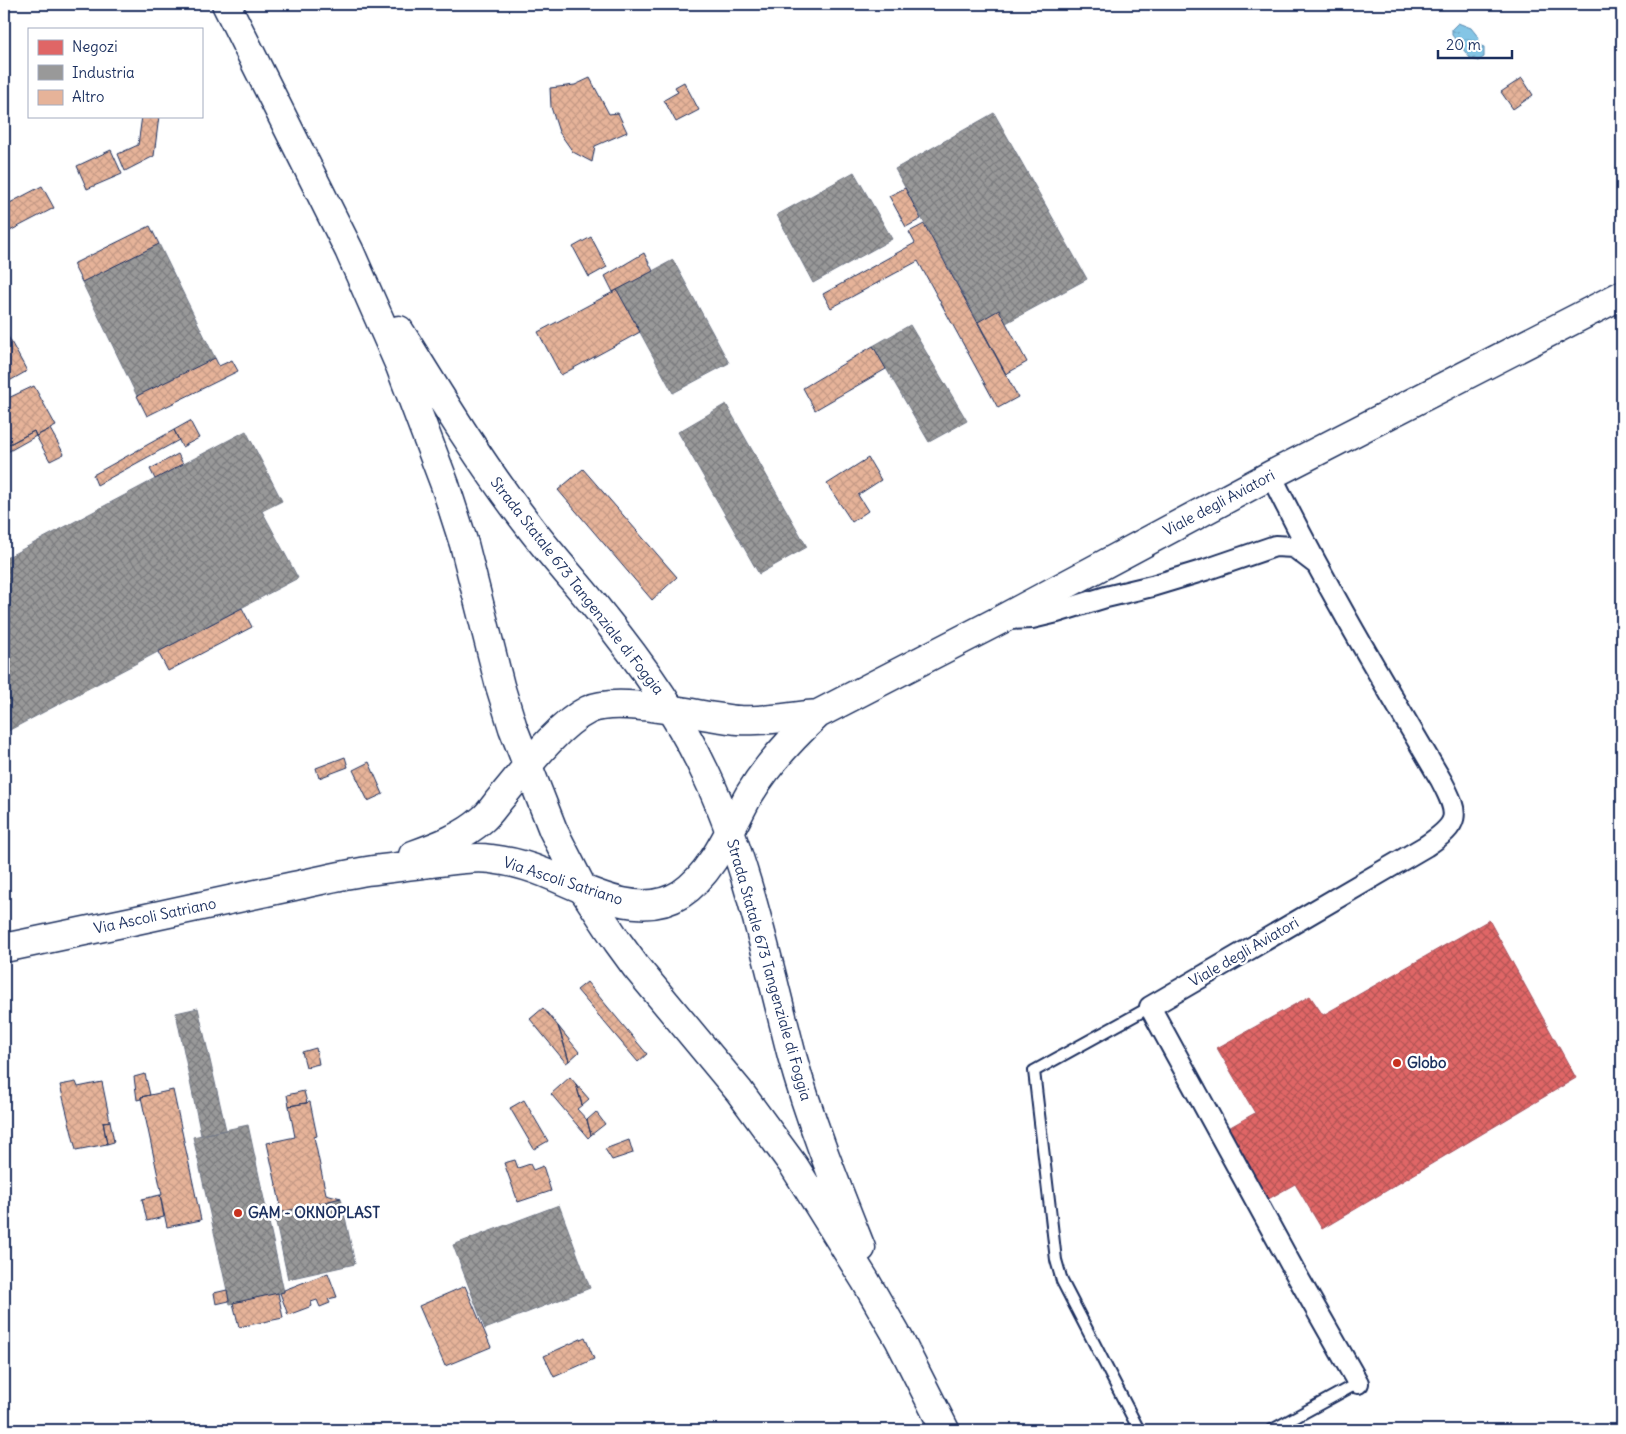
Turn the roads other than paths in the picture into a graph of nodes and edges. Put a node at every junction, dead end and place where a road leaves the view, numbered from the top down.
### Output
1 (226, 4) edge
2 (349, 250) junction
3 (1622, 295) edge
4 (1271, 475) junction
5 (1319, 566) junction
6 (1002, 619) junction
7 (671, 710) junction
8 (818, 714) junction
9 (528, 766) junction
10 (730, 832) junction
11 (365, 871) junction
12 (584, 891) junction
13 (4, 948) edge
14 (1150, 1007) junction
15 (899, 1339) junction
16 (1358, 1383) joint
17 (945, 1430) edge
18 (1139, 1430) edge
19 (1272, 1430) edge

1 - 2 main road, Strada Statale 673 Tangenziale di Foggia
2 - 7 main road, Strada Statale 673 Tangenziale di Foggia
2 - 9 main road, Strada Statale 673 Tangenziale di Foggia
3 - 4 main road, Viale degli Aviatori
4 - 5 street
4 - 6 main road, Viale degli Aviatori
5 - 6 street
5 - 14 street, Viale degli Aviatori
6 - 8 main road, Viale degli Aviatori
7 - 8 main road, Viale degli Aviatori
7 - 9 main road, Via Ascoli Satriano
7 - 10 main road, Strada Statale 673 Tangenziale di Foggia
8 - 10 main road, Viale degli Aviatori
9 - 11 main road, Via Ascoli Satriano
9 - 12 main road, Strada Statale 673 Tangenziale di Foggia
10 - 12 main road, Via Ascoli Satriano
10 - 15 main road, Strada Statale 673 Tangenziale di Foggia
11 - 12 main road, Via Ascoli Satriano
11 - 13 main road, Via Ascoli Satriano
12 - 15 main road, Strada Statale 673 Tangenziale di Foggia
14 - 16 street
14 - 18 lane
15 - 17 main road, Strada Statale 673 Tangenziale di Foggia
16 - 19 lane

